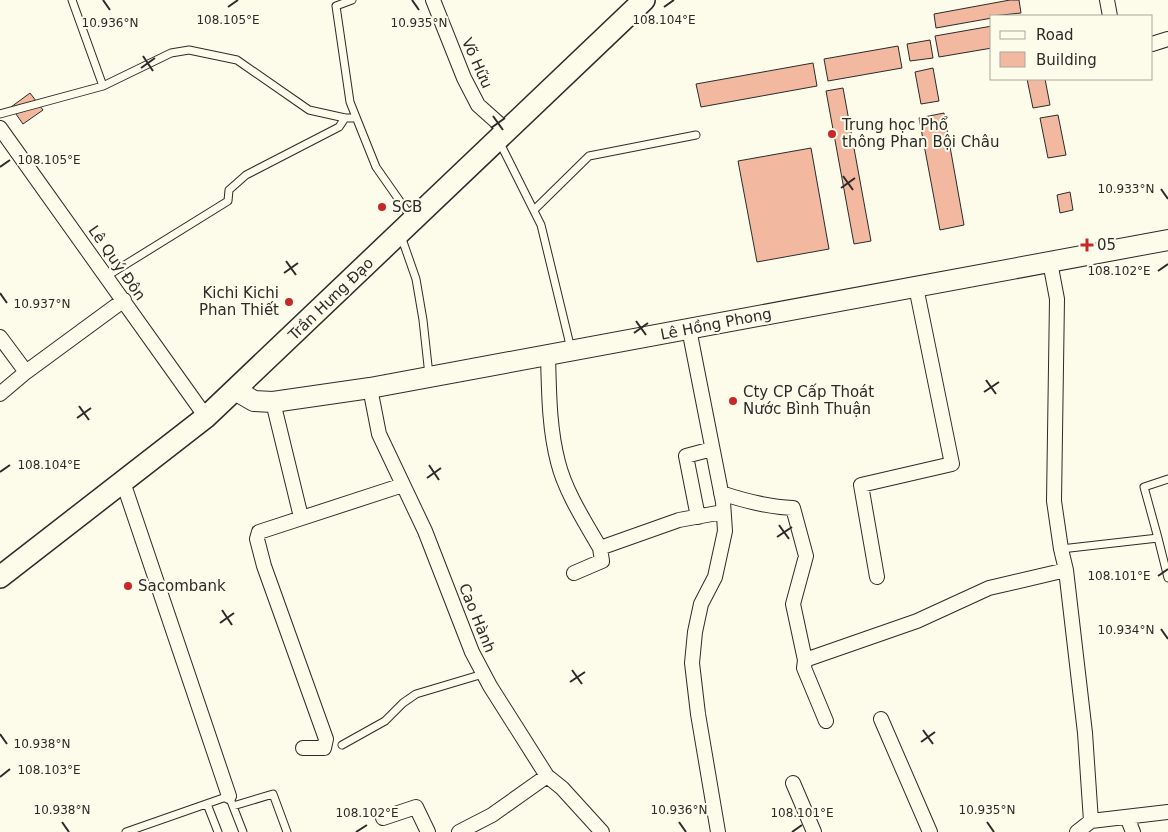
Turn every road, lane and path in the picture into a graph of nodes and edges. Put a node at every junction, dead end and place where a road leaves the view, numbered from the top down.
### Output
1 (72, 0) edge
2 (352, 0) edge
3 (433, 0) edge
4 (644, 0) edge
5 (1107, 0) edge
6 (1110, 15) edge
7 (1168, 39) edge
8 (1153, 44) edge
9 (103, 86) junction
10 (0, 114) edge
11 (345, 118) junction
12 (356, 118) junction
13 (0, 128) edge
14 (502, 134) junction
15 (696, 134) dead end
16 (534, 210) junction
17 (406, 226) junction
18 (1168, 240) edge
19 (1050, 262) junction
20 (107, 276) junction
21 (916, 287) junction
22 (124, 300) junction
23 (689, 329) junction
24 (0, 337) edge
25 (571, 352) junction
26 (548, 355) junction
27 (26, 372) junction
28 (429, 378) junction
29 (370, 388) junction
30 (235, 390) junction
31 (0, 394) edge
32 (273, 402) junction
33 (206, 417) junction
34 (712, 449) junction
35 (1168, 480) edge
36 (123, 482) junction
37 (403, 485) junction
38 (721, 493) junction
39 (723, 512) junction
40 (302, 517) junction
41 (698, 517) junction
42 (1158, 538) junction
43 (600, 548) junction
44 (1061, 549) junction
45 (1066, 570) junction
46 (574, 573) dead end
47 (0, 577) edge
48 (877, 577) dead end
49 (1168, 578) edge
50 (805, 660) junction
51 (483, 674) junction
52 (881, 719) dead end
53 (826, 721) dead end
54 (342, 745) dead end
55 (303, 748) dead end
56 (547, 776) junction
57 (793, 783) dead end
58 (231, 801) junction
59 (207, 804) junction
60 (1168, 812) edge
61 (1127, 817) junction
62 (383, 818) dead end
63 (1091, 821) junction
64 (126, 832) edge
65 (218, 832) edge
66 (244, 832) edge
67 (286, 832) edge
68 (428, 832) edge
69 (459, 832) edge
70 (602, 832) edge
71 (718, 832) edge
72 (814, 832) edge
73 (930, 832) edge
74 (1077, 832) edge
75 (1134, 832) edge

1 - 9 lane
2 - 12 lane
3 - 14 street, Võ Hữu
4 - 14 main road, Trần Hưng Đạo
5 - 6 street
7 - 8 street
9 - 10 lane
9 - 11 lane
11 - 12 lane
11 - 20 lane
12 - 17 lane
13 - 20 street, Lê Quý Đôn
14 - 16 lane
14 - 17 main road, Trần Hưng Đạo
15 - 16 lane
16 - 25 lane
17 - 28 lane
17 - 30 main road, Trần Hưng Đạo
18 - 19 main road, Lê Hồng Phong
19 - 21 main road, Lê Hồng Phong
19 - 44 street
20 - 22 street, Lê Quý Đôn
21 - 23 main road, Lê Hồng Phong
21 - 48 street
22 - 27 street
22 - 33 street, Lê Quý Đôn
23 - 25 main road, Lê Hồng Phong
23 - 34 street
24 - 27 street
25 - 26 main road, Lê Hồng Phong
26 - 28 main road, Lê Hồng Phong
26 - 43 street
27 - 31 street
28 - 29 main road, Lê Hồng Phong
29 - 32 main road, Lê Hồng Phong
29 - 37 street, Cao Hành
30 - 32 main road, Lê Hồng Phong
30 - 33 main road, Trần Hưng Đạo
32 - 40 street
33 - 36 main road, Trần Hưng Đạo
34 - 38 street
34 - 41 street
35 - 42 lane
36 - 47 main road, Trần Hưng Đạo
36 - 58 street
37 - 40 street
37 - 51 street, Cao Hành
38 - 39 street
38 - 50 street
39 - 41 street
39 - 71 street
40 - 55 street
41 - 43 street
42 - 44 lane
42 - 49 lane
43 - 46 street
44 - 45 street
45 - 50 street
45 - 63 street
50 - 53 street
51 - 54 lane
51 - 56 street, Cao Hành
52 - 73 street
56 - 69 street
56 - 70 street, Cao Hành
57 - 72 street
58 - 59 lane
58 - 66 lane
58 - 67 lane
59 - 64 lane
59 - 65 lane
60 - 61 street
61 - 63 street
61 - 75 street
62 - 68 street
63 - 74 street

